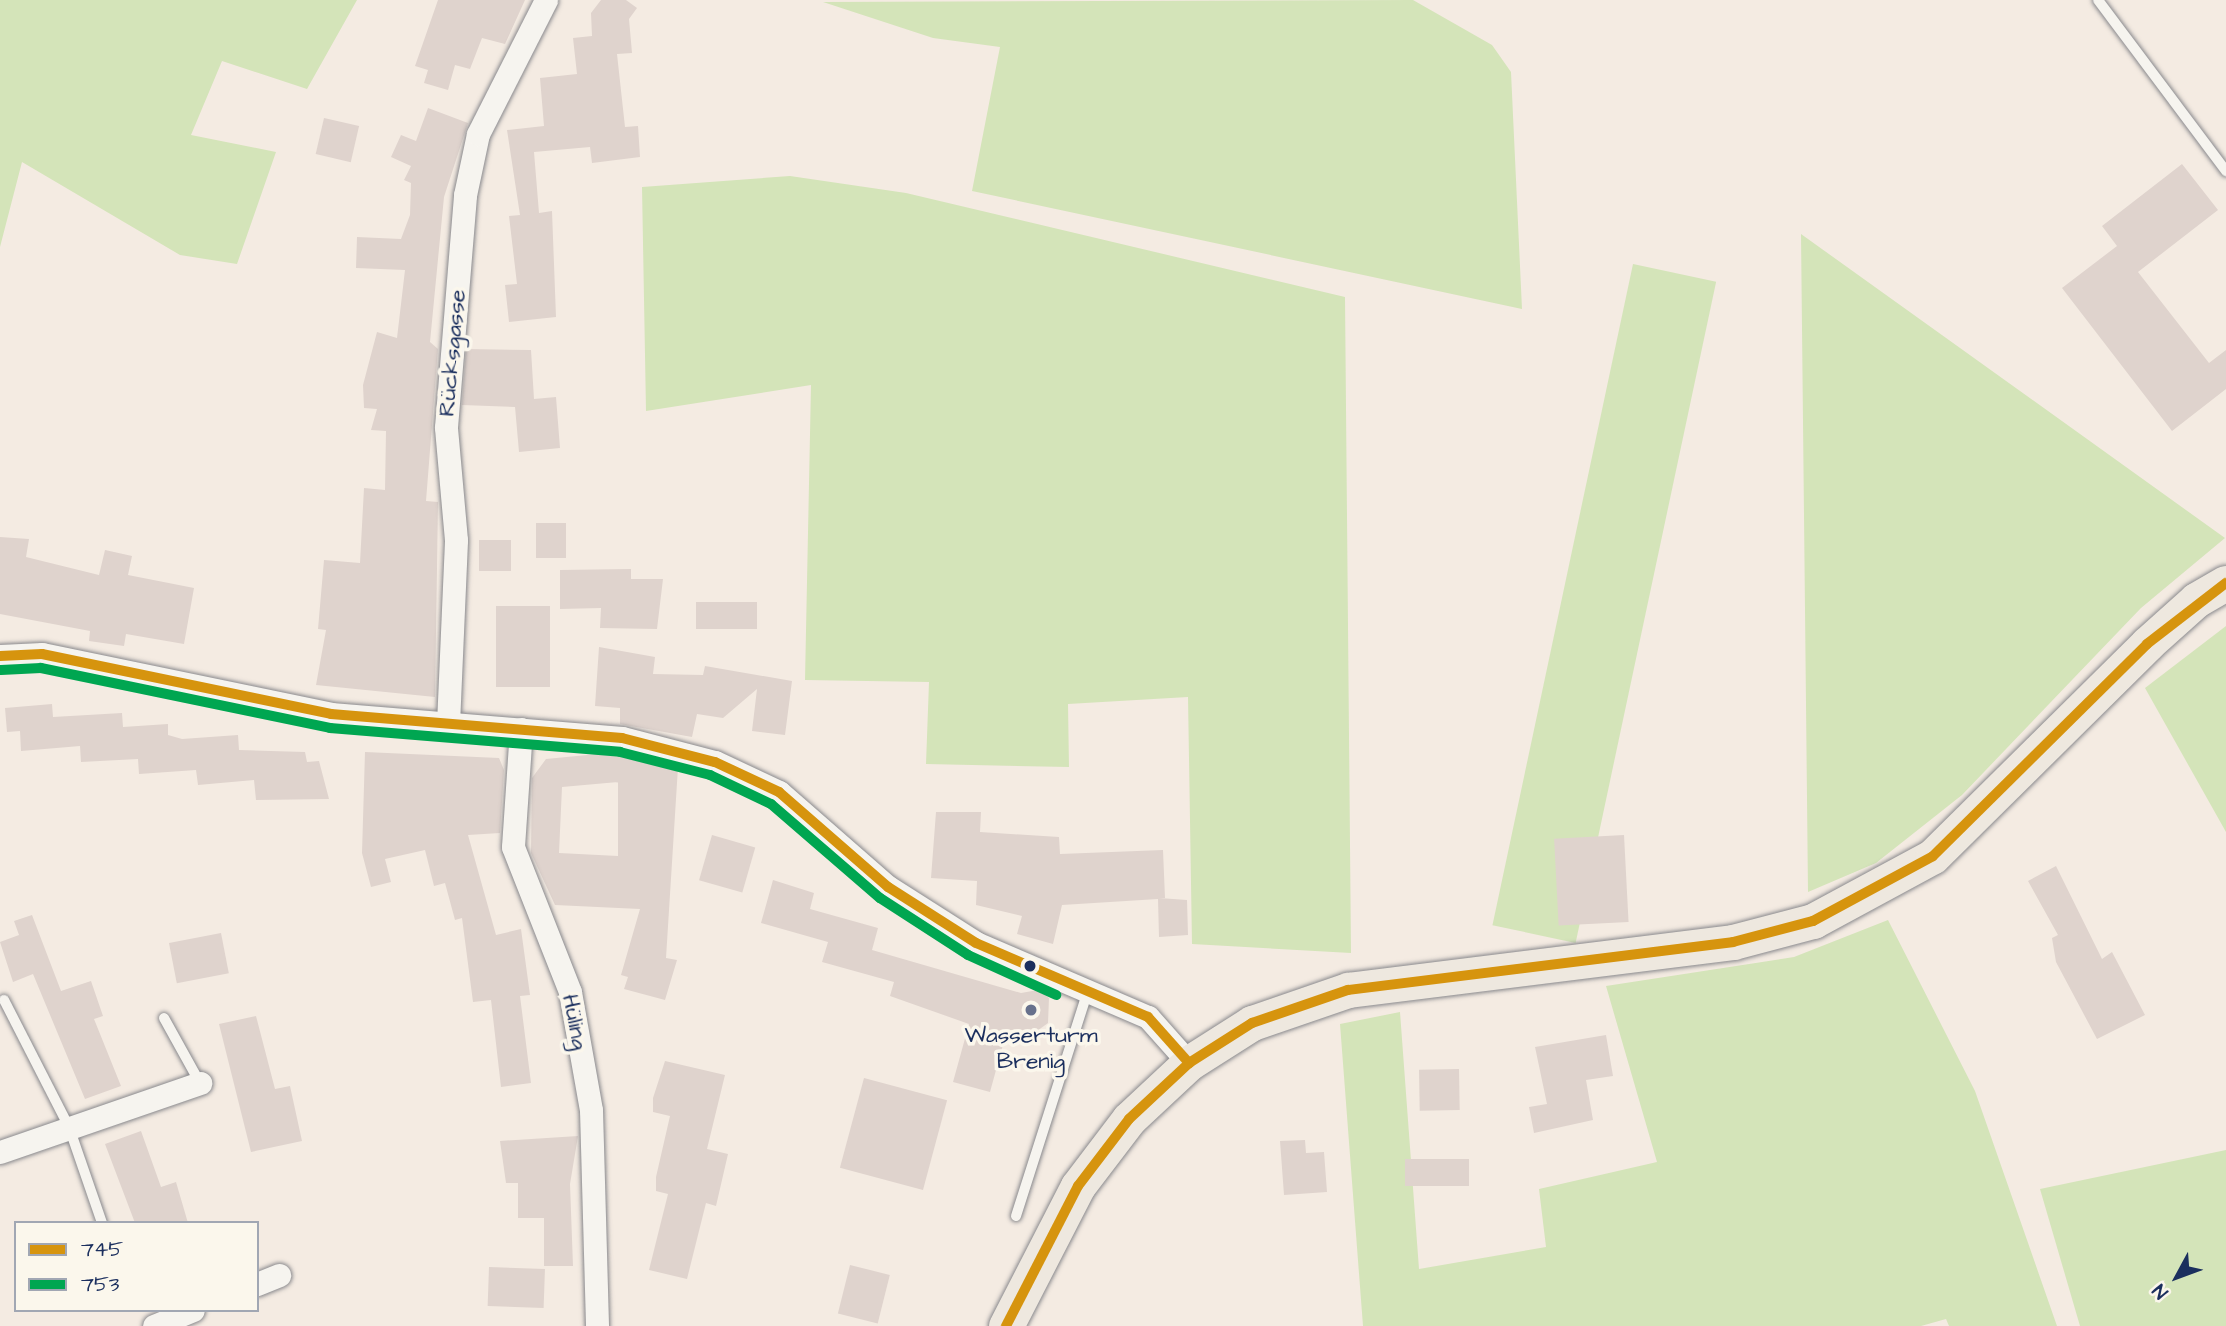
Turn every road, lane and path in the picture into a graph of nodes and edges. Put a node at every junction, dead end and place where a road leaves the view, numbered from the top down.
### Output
1 (546, 0) edge
2 (2098, 0) edge
3 (2226, 171) edge
4 (2226, 583) edge
5 (0, 656) edge
6 (448, 724) junction
7 (521, 729) junction
8 (1088, 991) junction
9 (4, 1000) dead end
10 (163, 1018) dead end
11 (1189, 1063) junction
12 (200, 1083) joint
13 (69, 1127) junction
14 (0, 1152) edge
15 (1016, 1216) dead end
16 (101, 1221) edge
17 (187, 1312) edge
18 (154, 1326) edge
19 (597, 1326) edge
20 (1006, 1326) edge

1 - 6 street, Rücksgasse
2 - 3 lane
4 - 11 main road
5 - 6 street
6 - 7 street
7 - 8 street
7 - 19 street, Hüling
8 - 11 street
8 - 15 lane
9 - 13 lane
10 - 12 lane
11 - 20 main road
12 - 13 street
13 - 14 street
13 - 16 lane
17 - 18 street

